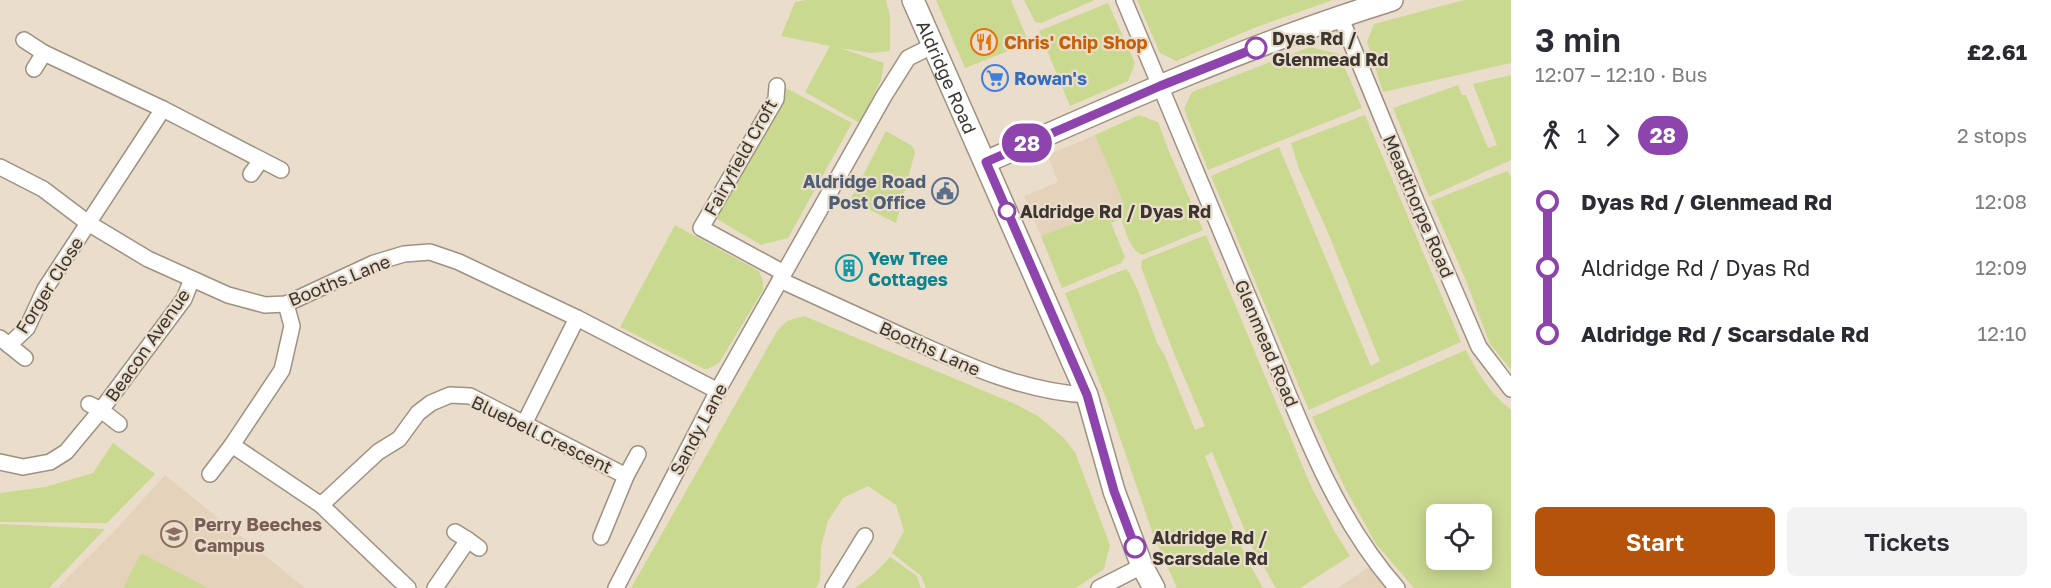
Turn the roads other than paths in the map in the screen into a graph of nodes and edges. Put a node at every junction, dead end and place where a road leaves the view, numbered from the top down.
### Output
1 (913, 0) edge
2 (1124, 0) edge
3 (1392, 0) edge
4 (1340, 16) junction
5 (24, 39) dead end
6 (933, 45) junction
7 (44, 52) junction
8 (34, 69) dead end
9 (777, 86) dead end
10 (1160, 86) junction
11 (163, 109) junction
12 (261, 160) junction
13 (986, 162) junction
14 (0, 167) edge
15 (281, 170) dead end
16 (251, 174) dead end
17 (88, 223) junction
18 (701, 228) joint
19 (782, 276) junction
20 (192, 279) junction
21 (286, 304) junction
22 (577, 318) junction
23 (4, 341) edge
24 (25, 358) dead end
25 (1511, 389) edge
26 (718, 391) junction
27 (1087, 395) junction
28 (95, 407) junction
29 (119, 423) dead end
30 (524, 424) junction
31 (232, 445) junction
32 (638, 454) dead end
33 (0, 462) edge
34 (210, 474) dead end
35 (626, 476) junction
36 (321, 505) junction
37 (865, 536) dead end
38 (601, 537) dead end
39 (467, 540) dead end
40 (1142, 566) junction
41 (408, 588) edge
42 (435, 588) edge
43 (616, 588) edge
44 (833, 588) edge
45 (1099, 588) edge
46 (1154, 588) edge
47 (1397, 588) edge

1 - 6 street, Aldridge Road
2 - 10 street, Glenmead Road
3 - 4 street
4 - 10 street
4 - 25 street, Meadthorpe Road
5 - 7 street
6 - 13 street, Aldridge Road
6 - 19 street, Sandy Lane
7 - 8 street
7 - 11 street
9 - 18 street, Fairyfield Croft
10 - 13 street
10 - 47 street, Glenmead Road
11 - 12 street
11 - 17 street, Forger Close
12 - 15 street
12 - 16 street
13 - 27 street, Aldridge Road
14 - 17 street, Booths Lane
17 - 20 street, Booths Lane
17 - 23 street, Forger Close
18 - 19 street, Booths Lane
19 - 26 street, Sandy Lane
19 - 27 street, Booths Lane
20 - 21 street, Booths Lane
20 - 28 street, Beacon Avenue
21 - 22 street, Booths Lane
21 - 31 street
22 - 26 street, Booths Lane
22 - 30 street
23 - 24 street, Forger Close
26 - 43 street, Sandy Lane
27 - 40 street, Aldridge Road
28 - 29 street, Beacon Avenue
28 - 33 street
30 - 35 street, Bluebell Crescent
30 - 36 street, Bluebell Crescent
31 - 34 street
31 - 36 street
32 - 35 street, Bluebell Crescent
35 - 38 street, Bluebell Crescent
36 - 41 street
37 - 44 street
39 - 42 street
40 - 45 street
40 - 46 street, Aldridge Road

